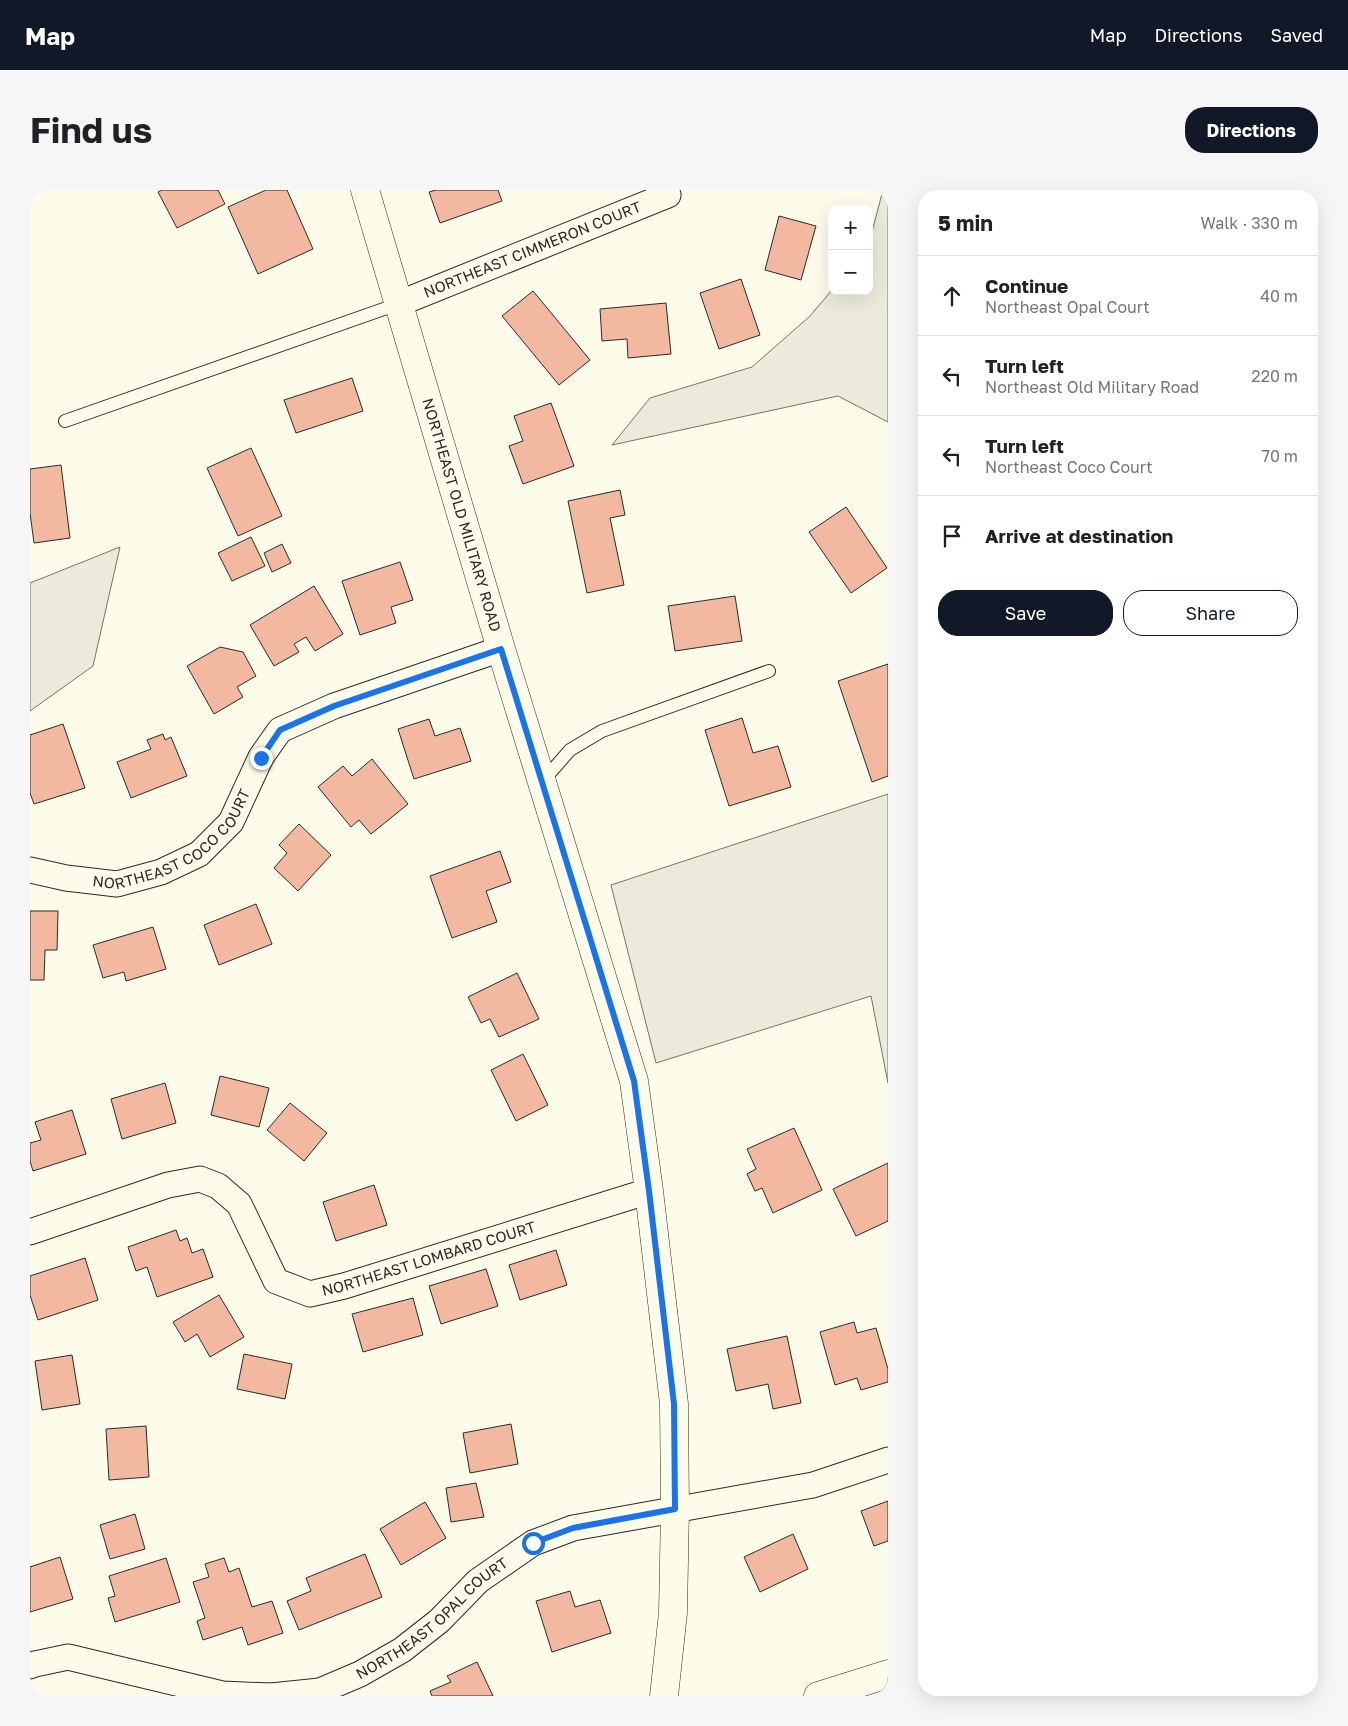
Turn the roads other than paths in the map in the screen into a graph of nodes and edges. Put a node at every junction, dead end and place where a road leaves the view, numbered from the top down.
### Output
1 (364, 190) edge
2 (668, 195) dead end
3 (398, 304) junction
4 (65, 421) dead end
5 (501, 649) junction
6 (769, 671) dead end
7 (542, 782) junction
8 (30, 870) edge
9 (649, 1191) junction
10 (30, 1232) edge
11 (888, 1460) edge
12 (675, 1509) junction
13 (30, 1666) edge
14 (888, 1674) edge
15 (271, 1696) edge
16 (664, 1696) edge
17 (818, 1696) edge

1 - 3 street, NORTHEAST OLD MILITARY ROAD
2 - 3 street, NORTHEAST CIMMERON COURT
3 - 4 lane
3 - 5 street, NORTHEAST OLD MILITARY ROAD
5 - 7 street, NORTHEAST OLD MILITARY ROAD
5 - 8 street, NORTHEAST COCO COURT
6 - 7 lane
7 - 9 street, NORTHEAST OLD MILITARY ROAD
9 - 10 street, NORTHEAST LOMBARD COURT
9 - 12 street, NORTHEAST OLD MILITARY ROAD
11 - 12 street, NORTHEAST OPAL COURT
12 - 15 street, NORTHEAST OPAL COURT
12 - 16 street, NORTHEAST OLD MILITARY ROAD
13 - 15 street, NORTHEAST OPAL COURT
14 - 17 street

